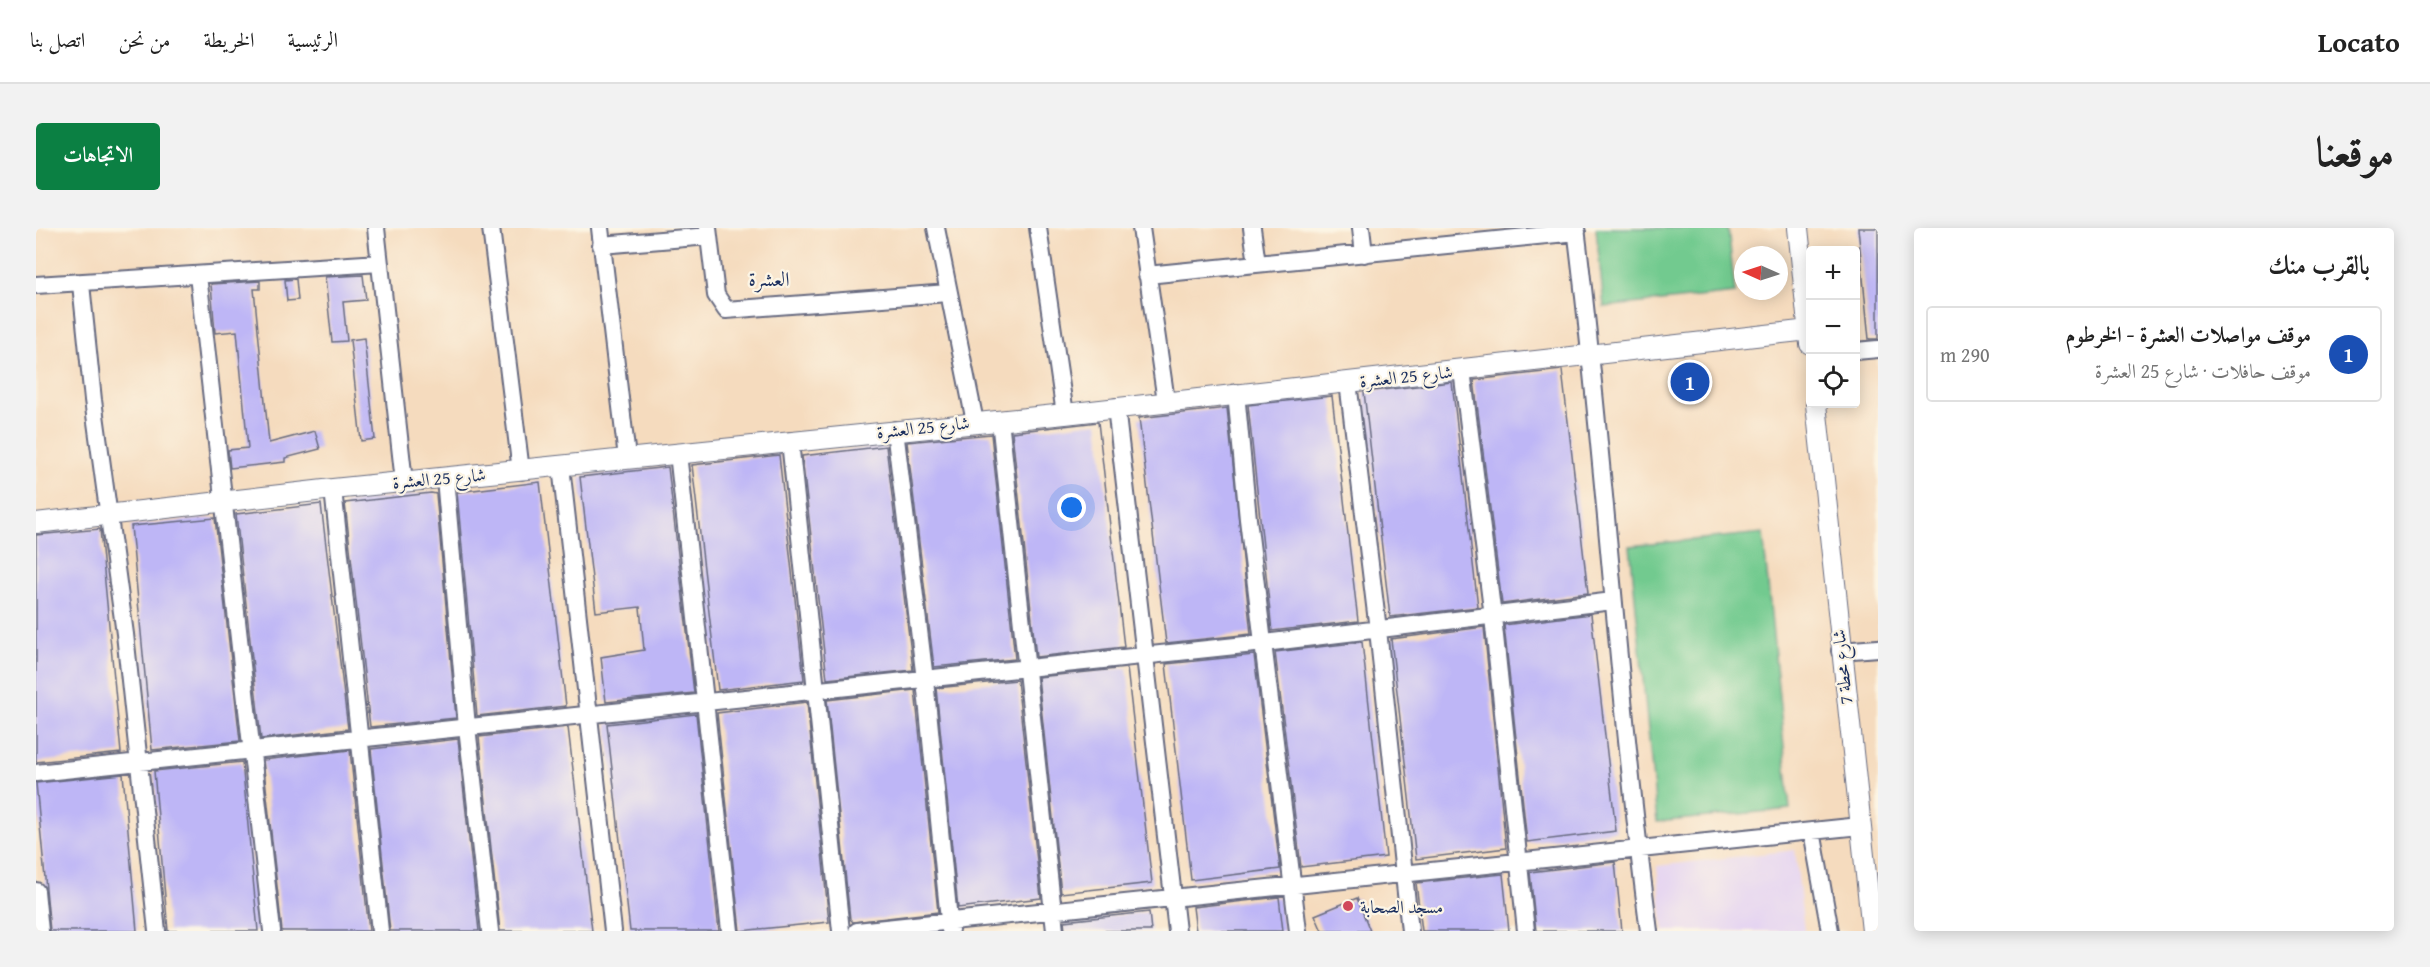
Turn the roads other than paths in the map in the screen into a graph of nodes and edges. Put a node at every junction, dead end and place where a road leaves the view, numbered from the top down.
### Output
1 (376, 228) edge
2 (491, 228) edge
3 (600, 228) edge
4 (936, 228) edge
5 (1038, 228) edge
6 (1141, 228) edge
7 (1252, 228) edge
8 (1361, 228) edge
9 (1798, 228) edge
10 (1577, 230) edge
11 (708, 232) edge
12 (1487, 234) edge
13 (602, 245) junction
14 (1364, 254) junction
15 (380, 263) junction
16 (1257, 264) junction
17 (198, 275) junction
18 (1148, 275) junction
19 (81, 284) junction
20 (36, 285) edge
21 (948, 293) junction
22 (1806, 301) edge
23 (1806, 337) edge
24 (1878, 349) edge
25 (1860, 351) edge
26 (1591, 356) junction
27 (1462, 370) junction
28 (1348, 382) junction
29 (1236, 393) junction
30 (1166, 401) junction
31 (1116, 407) junction
32 (1816, 408) edge
33 (1065, 414) junction
34 (1000, 420) junction
35 (975, 422) junction
36 (895, 430) junction
37 (790, 441) junction
38 (678, 453) junction
39 (627, 458) junction
40 (561, 466) junction
41 (520, 471) junction
42 (445, 478) junction
43 (404, 482) junction
44 (333, 489) junction
45 (224, 502) junction
46 (109, 515) junction
47 (36, 523) edge
48 (1613, 601) junction
49 (1493, 616) junction
50 (1378, 630) junction
51 (1264, 644) junction
52 (1878, 648) edge
53 (1840, 651) junction
54 (1145, 656) junction
55 (1029, 668) junction
56 (925, 680) junction
57 (816, 692) junction
58 (706, 703) junction
59 (591, 715) junction
60 (467, 727) junction
61 (361, 740) junction
62 (250, 750) junction
63 (139, 762) junction
64 (36, 773) edge
65 (1860, 826) junction
66 (1812, 831) junction
67 (1638, 850) junction
68 (1518, 859) junction
69 (1404, 872) junction
70 (1292, 885) junction
71 (36, 891) edge
72 (1174, 897) junction
73 (1054, 911) junction
74 (949, 926) edge
75 (40, 931) edge
76 (157, 931) edge
77 (272, 931) edge
78 (380, 931) edge
79 (490, 931) edge
80 (613, 931) edge
81 (730, 931) edge
82 (842, 931) edge
83 (857, 931) edge
84 (1055, 931) edge
85 (1178, 931) edge
86 (1298, 931) edge
87 (1410, 931) edge
88 (1526, 931) edge
89 (1649, 931) edge
90 (1830, 931) edge
91 (1872, 931) edge

1 - 15 street
2 - 41 street
3 - 13 street
4 - 21 street
5 - 33 street
6 - 18 street
7 - 16 street
8 - 14 street
9 - 22 street
10 - 12 street
10 - 26 street
11 - 13 street
11 - 21 street
12 - 14 street
13 - 39 street
14 - 16 street
15 - 17 street
15 - 43 street
16 - 18 street
17 - 19 street
17 - 45 street
18 - 30 street
19 - 20 street
19 - 46 street
21 - 35 street
23 - 26 street, شارع 25 العشرة
24 - 25 street
26 - 27 street, شارع 25 العشرة
26 - 48 street
27 - 28 street, شارع 25 العشرة
27 - 49 street
28 - 29 street, شارع 25 العشرة
28 - 50 street
29 - 30 street, شارع 25 العشرة
29 - 51 street
30 - 31 street, شارع 25 العشرة
31 - 33 street, شارع 25 العشرة
31 - 54 street
32 - 53 street, شارع محطة 7
33 - 34 street, شارع 25 العشرة
34 - 35 street, شارع 25 العشرة
34 - 55 street
35 - 36 street, شارع 25 العشرة
36 - 37 street, شارع 25 العشرة
36 - 56 street
37 - 38 street, شارع 25 العشرة
37 - 57 street
38 - 39 street, شارع 25 العشرة
38 - 58 street
39 - 40 street, شارع 25 العشرة
40 - 41 street, شارع 25 العشرة
40 - 59 street
41 - 42 street, شارع 25 العشرة
42 - 43 street, شارع 25 العشرة
42 - 60 street
43 - 44 street, شارع 25 العشرة
44 - 45 street, شارع 25 العشرة
44 - 61 street
45 - 46 street, شارع 25 العشرة
45 - 62 street
46 - 47 street, شارع 25 العشرة
46 - 63 street
48 - 49 street
48 - 67 street
49 - 50 street
49 - 68 street
50 - 51 street
50 - 69 street
51 - 54 street
51 - 70 street
52 - 53 street
53 - 65 street, شارع محطة 7
54 - 55 street
54 - 72 street
55 - 56 street
55 - 73 street
56 - 57 street
56 - 74 street
57 - 58 street
57 - 82 street
58 - 59 street
58 - 81 street
59 - 60 street
59 - 80 street
60 - 61 street
60 - 79 street
61 - 62 street
61 - 78 street
62 - 63 street
62 - 77 street
63 - 64 street
63 - 76 street
65 - 66 street
65 - 91 street, شارع محطة 7
66 - 67 street
66 - 90 street
67 - 68 street
67 - 89 street
68 - 69 street
68 - 88 street
69 - 70 street
69 - 87 street
70 - 72 street
70 - 86 street
71 - 75 street
72 - 73 street
72 - 85 street
73 - 74 street
73 - 84 street
74 - 83 street

